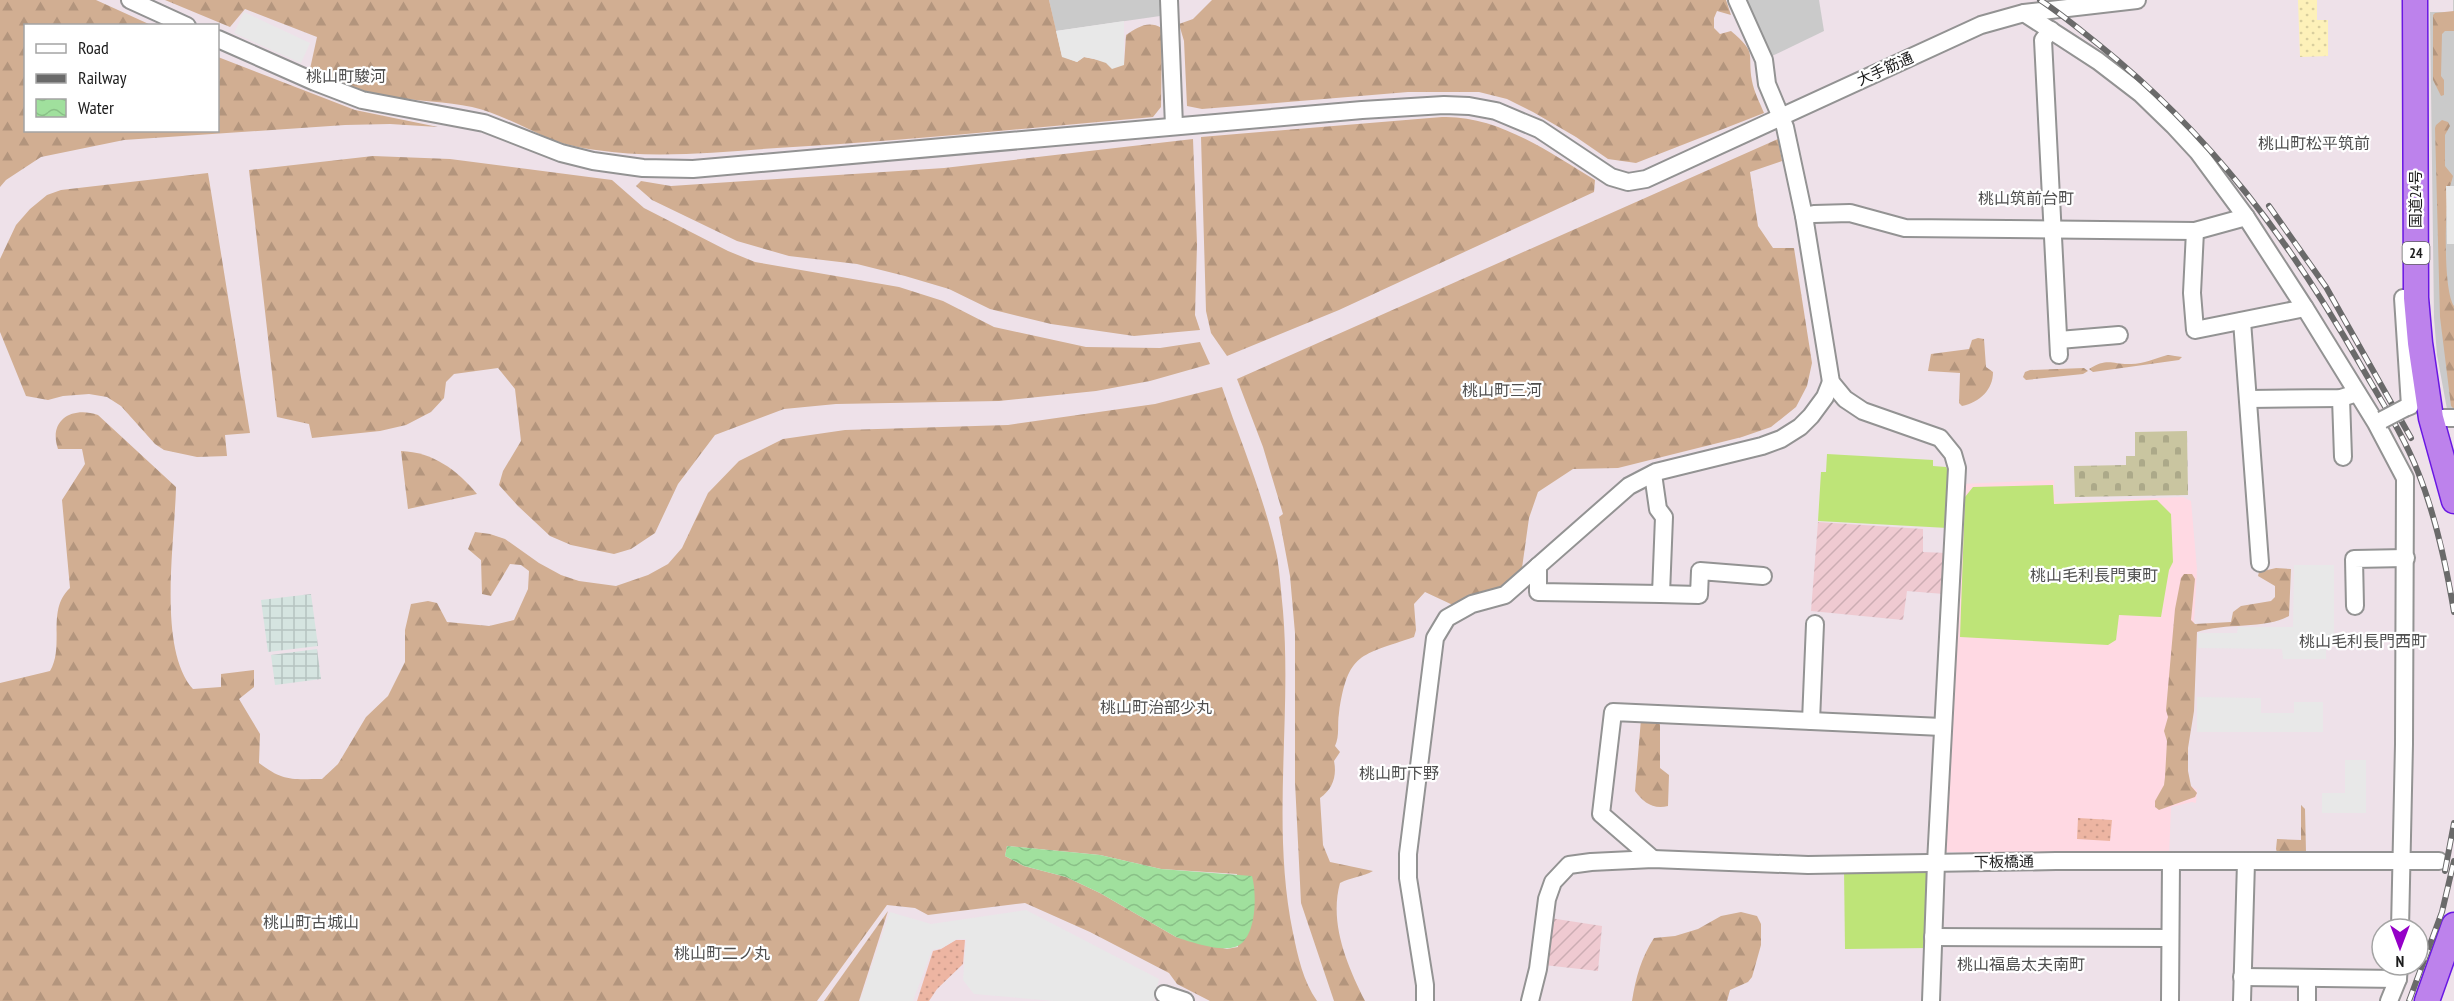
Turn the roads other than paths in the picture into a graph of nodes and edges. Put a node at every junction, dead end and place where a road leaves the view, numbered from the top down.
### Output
1 (130, 0) edge
2 (1737, 0) edge
3 (2137, 0) edge
4 (2415, 0) edge
5 (1173, 1) edge
6 (2088, 2) edge
7 (2024, 13) junction
8 (183, 24) edge
9 (2050, 30) junction
10 (219, 39) edge
11 (1781, 119) junction
12 (1174, 126) junction
13 (1804, 216) junction
14 (2246, 217) junction
15 (2053, 229) junction
16 (2195, 231) junction
17 (2416, 298) junction
18 (2305, 308) junction
19 (2241, 321) junction
20 (2119, 335) dead end
21 (1831, 382) junction
22 (2349, 395) junction
23 (2248, 399) junction
24 (2443, 418) edge
25 (2379, 421) junction
26 (2343, 457) dead end
27 (1653, 474) junction
28 (2454, 501) edge
29 (2406, 558) junction
30 (2260, 563) dead end
31 (1538, 566) junction
32 (1763, 576) dead end
33 (1660, 594) junction
34 (2355, 606) dead end
35 (1815, 624) dead end
36 (1811, 721) junction
37 (1942, 727) junction
38 (1653, 859) junction
39 (2402, 861) junction
40 (2439, 861) dead end
41 (2171, 862) junction
42 (2246, 862) junction
43 (1936, 863) junction
44 (2400, 917) edge
45 (2454, 926) edge
46 (1933, 937) junction
47 (2170, 938) junction
48 (2370, 974) edge
49 (2242, 977) junction
50 (2397, 977) edge
51 (2307, 979) junction
52 (1164, 994) dead end
53 (1185, 1001) edge
54 (1425, 1001) edge
55 (1530, 1001) edge
56 (1931, 1001) edge
57 (2170, 1001) edge
58 (2242, 1001) edge
59 (2307, 1001) edge
60 (2390, 1001) edge
61 (2427, 1001) edge

1 - 8 street
2 - 11 street
3 - 6 street, 大手筋通
4 - 17 highway, 国道24号 / 24
5 - 12 street
6 - 7 street, 大手筋通
7 - 9 street
7 - 11 street, 大手筋通
9 - 14 street
9 - 15 street
10 - 12 street
11 - 12 street, 大手筋通
11 - 13 street
13 - 15 street
13 - 21 street
14 - 16 street
14 - 18 street
15 - 16 street
15 - 20 street
16 - 19 street
17 - 24 highway, 国道24号 / 24
17 - 25 street, bridge
18 - 19 street
18 - 22 street
19 - 23 street
21 - 27 street
21 - 37 street
22 - 23 street
22 - 25 street
22 - 26 street
23 - 30 street
24 - 28 highway, 国道24号 / 24
25 - 29 street
27 - 31 street
27 - 33 street
29 - 34 street
29 - 39 street
31 - 33 street
31 - 54 street
32 - 33 street
35 - 36 street
36 - 37 street
36 - 38 street
37 - 43 street
38 - 43 street, 下板橋通
38 - 55 street, 下板橋通
39 - 40 street, 下板橋通
39 - 42 street, 下板橋通
39 - 44 street
41 - 42 street, 下板橋通
41 - 43 street, 下板橋通
41 - 47 street
42 - 49 street
43 - 46 street
45 - 61 highway
46 - 47 street
46 - 56 street
47 - 57 street
48 - 51 street
49 - 51 street
49 - 58 street
50 - 60 street
51 - 59 street
52 - 53 street

